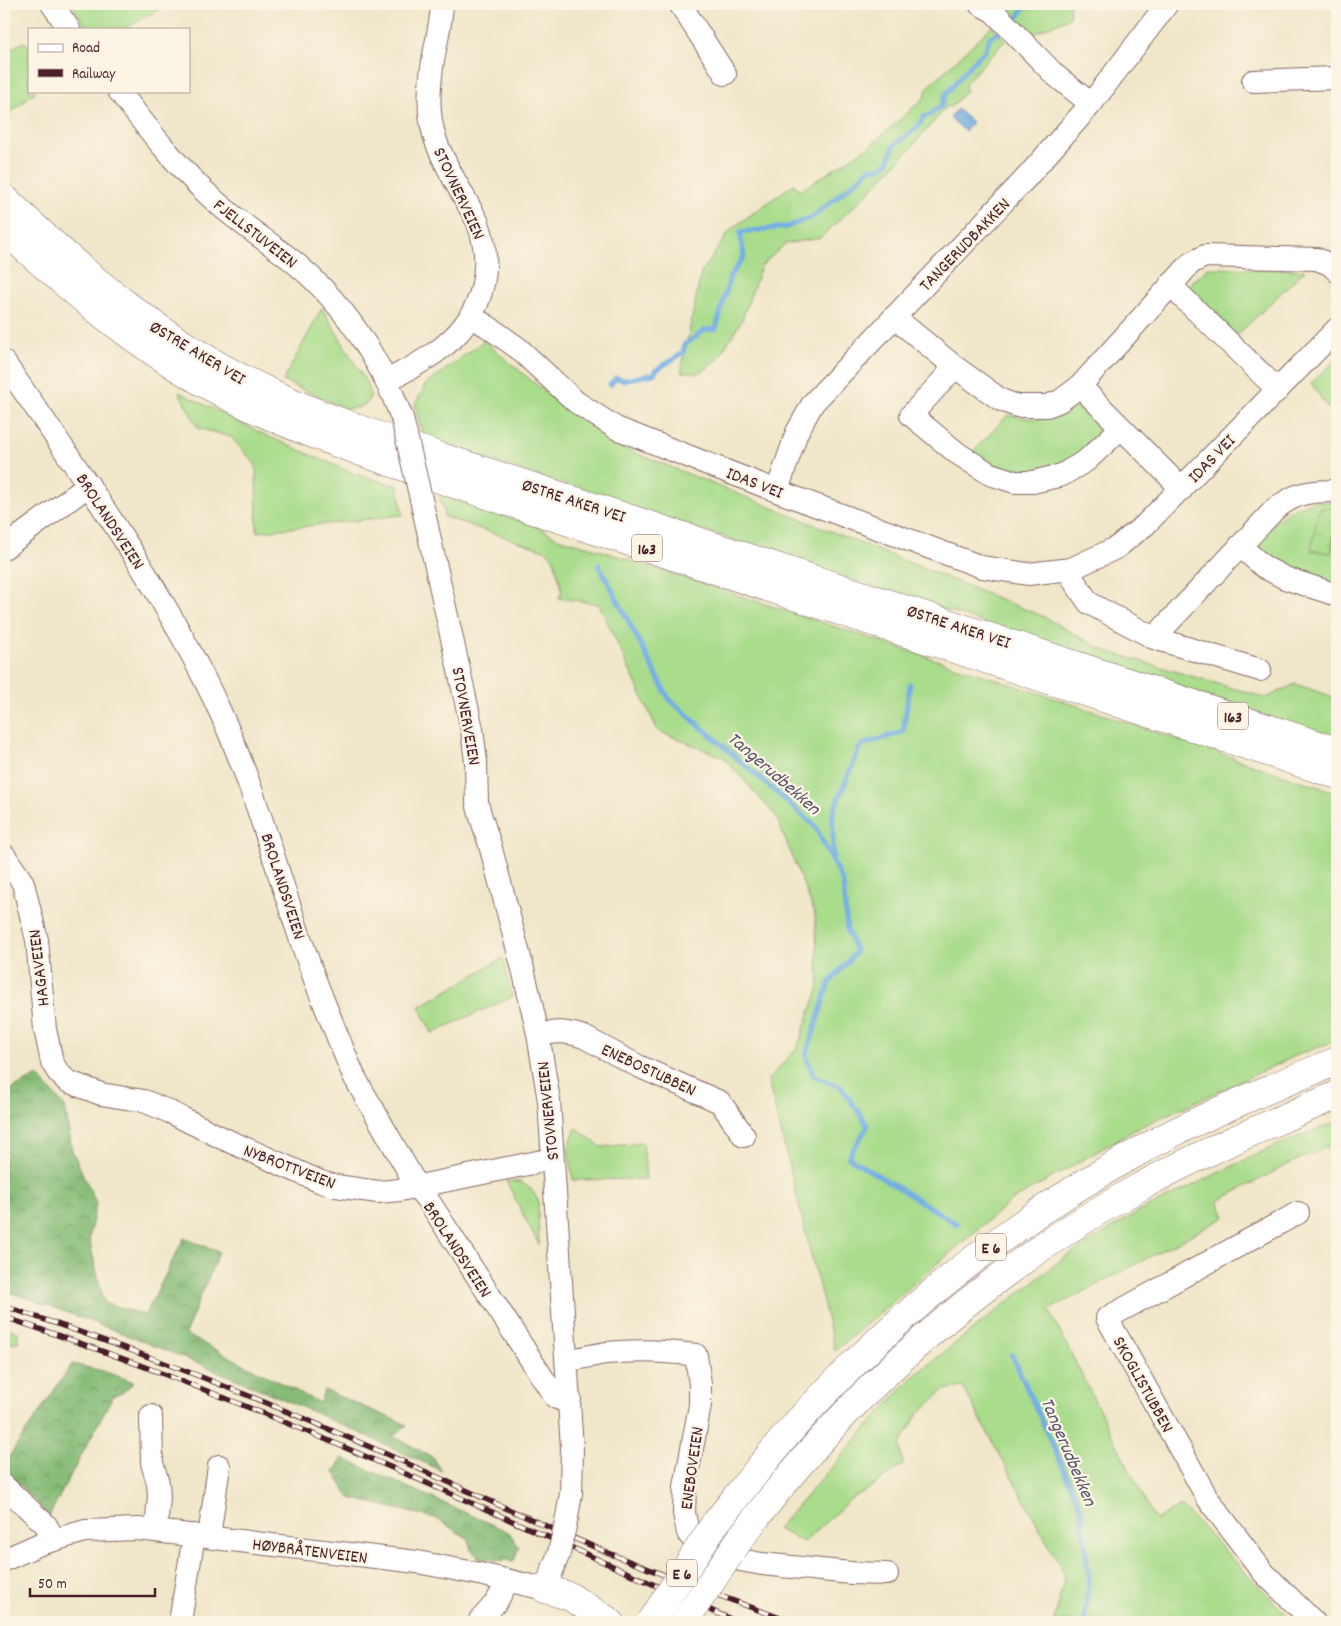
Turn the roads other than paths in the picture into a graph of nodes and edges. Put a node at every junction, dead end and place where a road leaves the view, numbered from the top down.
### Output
1 (52, 4) edge
2 (442, 4) edge
3 (680, 4) edge
4 (980, 4) edge
5 (1167, 4) edge
6 (68, 28) edge
7 (725, 74) dead end
8 (1337, 78) edge
9 (1254, 81) dead end
10 (119, 92) edge
11 (1091, 104) junction
12 (4, 198) edge
13 (4, 229) edge
14 (1337, 271) edge
15 (1170, 285) junction
16 (471, 317) junction
17 (894, 317) junction
18 (1337, 329) edge
19 (4, 362) edge
20 (954, 366) junction
21 (386, 381) junction
22 (1080, 386) junction
23 (1278, 390) junction
24 (1121, 428) junction
25 (89, 485) junction
26 (1182, 489) junction
27 (777, 490) junction
28 (1337, 491) edge
29 (1240, 546) junction
30 (4, 548) edge
31 (1070, 569) junction
32 (1337, 595) edge
33 (1154, 638) junction
34 (1260, 670) dead end
35 (1337, 750) edge
36 (1337, 774) edge
37 (4, 855) edge
38 (538, 1034) junction
39 (1337, 1061) edge
40 (67, 1081) joint
41 (1337, 1095) edge
42 (744, 1136) dead end
43 (552, 1159) junction
44 (418, 1187) junction
45 (1298, 1213) dead end
46 (567, 1360) junction
47 (570, 1400) junction
48 (151, 1416) dead end
49 (220, 1466) dead end
50 (4, 1486) edge
51 (156, 1530) junction
52 (202, 1536) junction
53 (54, 1540) junction
54 (4, 1560) edge
55 (887, 1574) dead end
56 (506, 1580) junction
57 (545, 1589) junction
58 (180, 1622) edge
59 (479, 1622) edge
60 (610, 1622) edge
61 (651, 1622) edge
62 (684, 1622) edge
63 (1314, 1622) edge

1 - 6 street
2 - 16 street, STOVNERVEIEN
3 - 7 street
4 - 11 street
5 - 11 street, TANGERUDBAKKEN
8 - 9 street
10 - 21 street, FJELLSTUVEIEN
11 - 17 street, TANGERUDBAKKEN
12 - 35 main road, ØSTRE AKER VEI / 163
13 - 36 main road, ØSTRE AKER VEI / 163
14 - 15 street
15 - 22 street
15 - 23 street
16 - 21 street, STOVNERVEIEN
16 - 27 street, IDAS VEI
17 - 20 street
17 - 27 street, TANGERUDBAKKEN
18 - 23 street, IDAS VEI
19 - 25 street, BROLANDSVEIEN
20 - 22 street
20 - 24 street
21 - 38 street, STOVNERVEIEN, bridge
22 - 24 street
23 - 26 street, IDAS VEI
24 - 26 street
25 - 30 street
25 - 44 street, BROLANDSVEIEN
26 - 31 street, IDAS VEI
27 - 31 street, IDAS VEI
28 - 29 street
29 - 32 street
29 - 33 street
31 - 33 street
33 - 34 street
37 - 40 street, HAGAVEIEN
38 - 42 street, ENEBOSTUBBEN
38 - 43 street, STOVNERVEIEN
39 - 61 main road, E 6, bridge
40 - 44 street, NYBROTTVEIEN
41 - 62 main road, E 6, bridge
43 - 44 street, NYBROTTVEIEN
43 - 46 street, STOVNERVEIEN
44 - 47 street, BROLANDSVEIEN
45 - 63 street, SKOGLISTUBBEN
46 - 47 street, STOVNERVEIEN
46 - 55 street, ENEBOVEIEN
47 - 57 street, STOVNERVEIEN, bridge
48 - 51 street
49 - 52 street
50 - 53 street
51 - 52 street, HØYBRÅTENVEIEN
51 - 53 street, HØYBRÅTENVEIEN
52 - 56 street, HØYBRÅTENVEIEN
52 - 58 street
53 - 54 street, HØYBRÅTENVEIEN
56 - 57 street, HØYBRÅTENVEIEN
56 - 59 street
57 - 60 main road, HØYBRÅTENVEIEN

